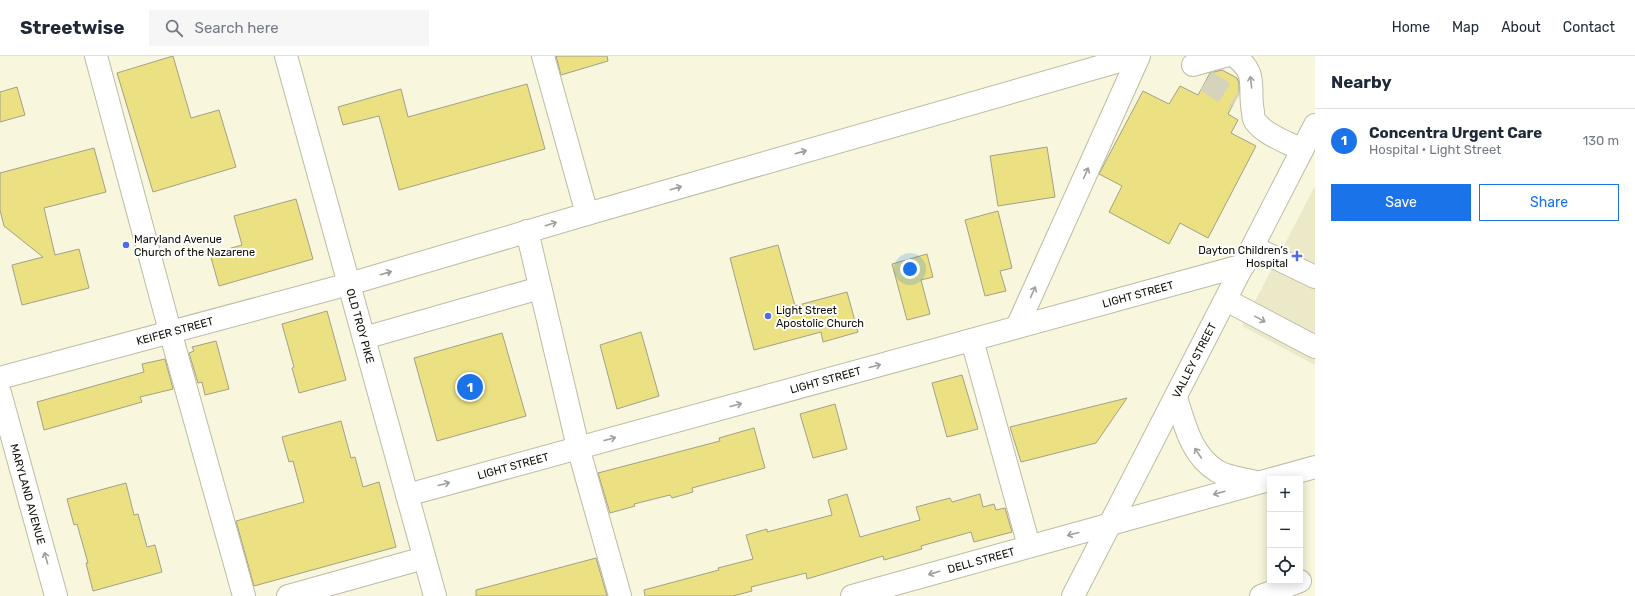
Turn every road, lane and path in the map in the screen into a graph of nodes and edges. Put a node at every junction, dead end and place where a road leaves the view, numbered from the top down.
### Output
1 (96, 56) edge
2 (286, 56) edge
3 (543, 56) edge
4 (1138, 56) edge
5 (1225, 56) edge
6 (1234, 56) edge
7 (1197, 68) edge
8 (1236, 100) tunnel mouth
9 (1254, 120) junction
10 (1315, 125) edge
11 (1302, 150) junction
12 (587, 214) junction
13 (526, 231) junction
14 (1248, 256) junction
15 (1315, 277) edge
16 (349, 284) junction
17 (540, 288) junction
18 (1226, 300) junction
19 (1017, 327) junction
20 (170, 331) junction
21 (364, 338) junction
22 (972, 340) junction
23 (1315, 348) edge
24 (0, 378) edge
25 (0, 393) edge
26 (1176, 398) junction
27 (578, 447) junction
28 (1315, 467) edge
29 (1256, 482) junction
30 (407, 495) junction
31 (1110, 524) junction
32 (1029, 546) junction
33 (424, 558) junction
34 (1315, 575) edge
35 (1303, 580) edge
36 (1292, 584) edge
37 (56, 596) edge
38 (244, 596) edge
39 (288, 596) edge
40 (435, 596) edge
41 (620, 596) edge
42 (852, 596) edge
43 (1073, 596) edge
44 (1261, 596) edge

1 - 20 main road
2 - 16 main road, OLD TROY PIKE
3 - 12 main road
12 -> 4 main road, KEIFER STREET
19 -> 4 main road
5 - 7 main road
9 -> 6 main road
8 - 9 main road
9 - 11 main road
10 - 11 main road, VALLEY STREET
11 - 14 main road, VALLEY STREET
13 -> 12 main road, KEIFER STREET
16 -> 13 main road, KEIFER STREET
13 - 17 main road
14 - 15 main road
14 - 18 main road, VALLEY STREET
14 - 19 main road, LIGHT STREET
16 - 20 main road, KEIFER STREET
16 - 21 main road, OLD TROY PIKE
17 - 21 main road
17 - 27 main road
18 -> 23 main road
18 - 26 main road, VALLEY STREET
19 - 22 main road, LIGHT STREET
20 - 24 main road, KEIFER STREET
20 - 38 main road
21 - 30 main road, OLD TROY PIKE
27 -> 22 main road, LIGHT STREET
22 - 32 main road
37 -> 25 main road, MARYLAND AVENUE
29 -> 26 main road
26 - 31 main road, VALLEY STREET
30 -> 27 main road, LIGHT STREET
27 - 41 main road
28 - 29 main road, DELL STREET
29 -> 31 main road, DELL STREET
30 - 33 main road, OLD TROY PIKE
31 -> 32 main road, DELL STREET
31 - 43 main road, VALLEY STREET
32 -> 42 main road, DELL STREET
33 - 39 main road
33 - 40 main road, OLD TROY PIKE
34 - 35 main road
36 - 44 main road

